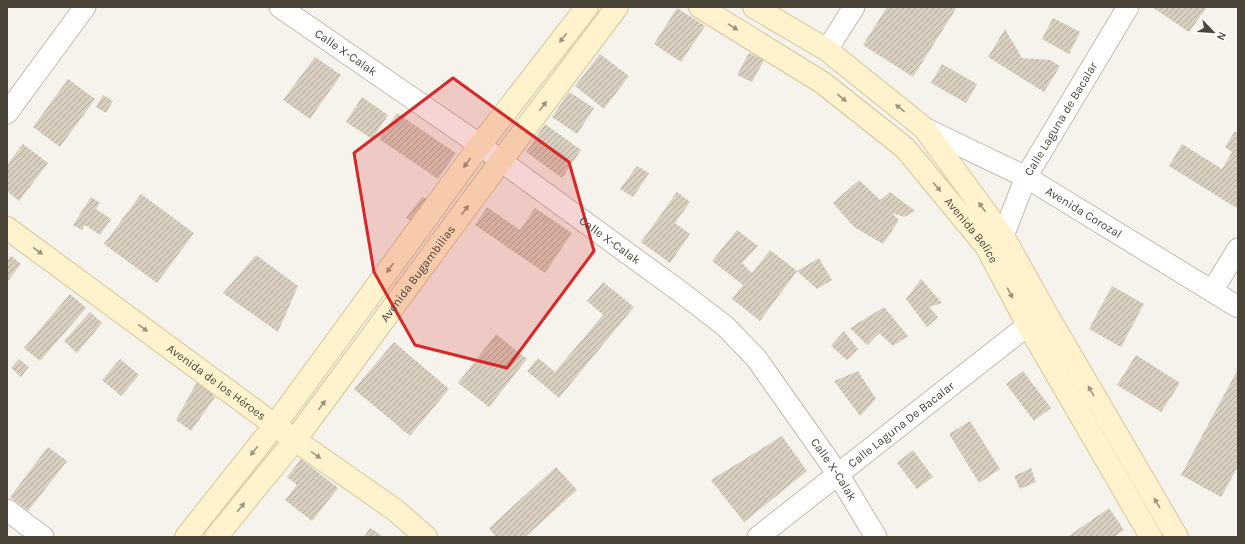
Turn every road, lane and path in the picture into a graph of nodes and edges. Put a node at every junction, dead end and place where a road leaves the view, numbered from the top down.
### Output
1 (85, 7) edge
2 (280, 7) edge
3 (587, 7) edge
4 (617, 7) edge
5 (700, 7) edge
6 (754, 7) edge
7 (854, 7) edge
8 (1128, 7) edge
9 (827, 50) junction
10 (7, 113) edge
11 (924, 128) junction
12 (480, 145) junction
13 (501, 161) junction
14 (1026, 177) junction
15 (7, 228) edge
16 (1003, 236) junction
17 (1238, 249) edge
18 (1212, 291) junction
19 (1238, 307) edge
20 (1046, 313) junction
21 (1028, 325) junction
22 (275, 425) junction
23 (295, 440) junction
24 (838, 474) junction
25 (7, 510) edge
26 (43, 537) edge
27 (186, 537) edge
28 (216, 537) edge
29 (426, 537) edge
30 (758, 537) edge
31 (876, 537) edge
32 (1151, 537) edge
33 (1177, 537) edge

1 - 10 street
2 - 12 street, Calle X-Calak
3 -> 12 main road
13 -> 4 main road, Avenida Bugambilias
5 -> 21 main road, Avenida Belice
6 - 9 main road, Avenida Belice
7 - 9 street
8 - 14 street, Calle Laguna de Bacalar
11 -> 9 main road, Avenida Belice
11 - 14 street, Avenida Corozal
16 -> 11 main road, Avenida Belice
12 - 13 street, Calle X-Calak
12 -> 22 main road
23 -> 13 main road, Avenida Bugambilias
13 - 24 street, Calle X-Calak
14 - 16 street, Calle Laguna de Bacalar
14 - 18 street, Avenida Corozal
15 -> 22 main road, Avenida de los Héroes
16 - 20 main road, Avenida Belice
17 - 18 street
18 - 19 street, Avenida Corozal
20 - 21 street, Calle Laguna De Bacalar
33 -> 20 main road, Avenida Belice
21 - 24 street, Calle Laguna De Bacalar
21 - 32 main road, Avenida Belice
22 - 23 main road, Avenida de los Héroes
22 -> 27 main road
28 -> 23 main road, Avenida Bugambilias
23 -> 29 main road, Avenida de los Héroes
24 - 30 street, Calle Laguna De Bacalar
24 - 31 street, Calle X-Calak
25 - 26 street

